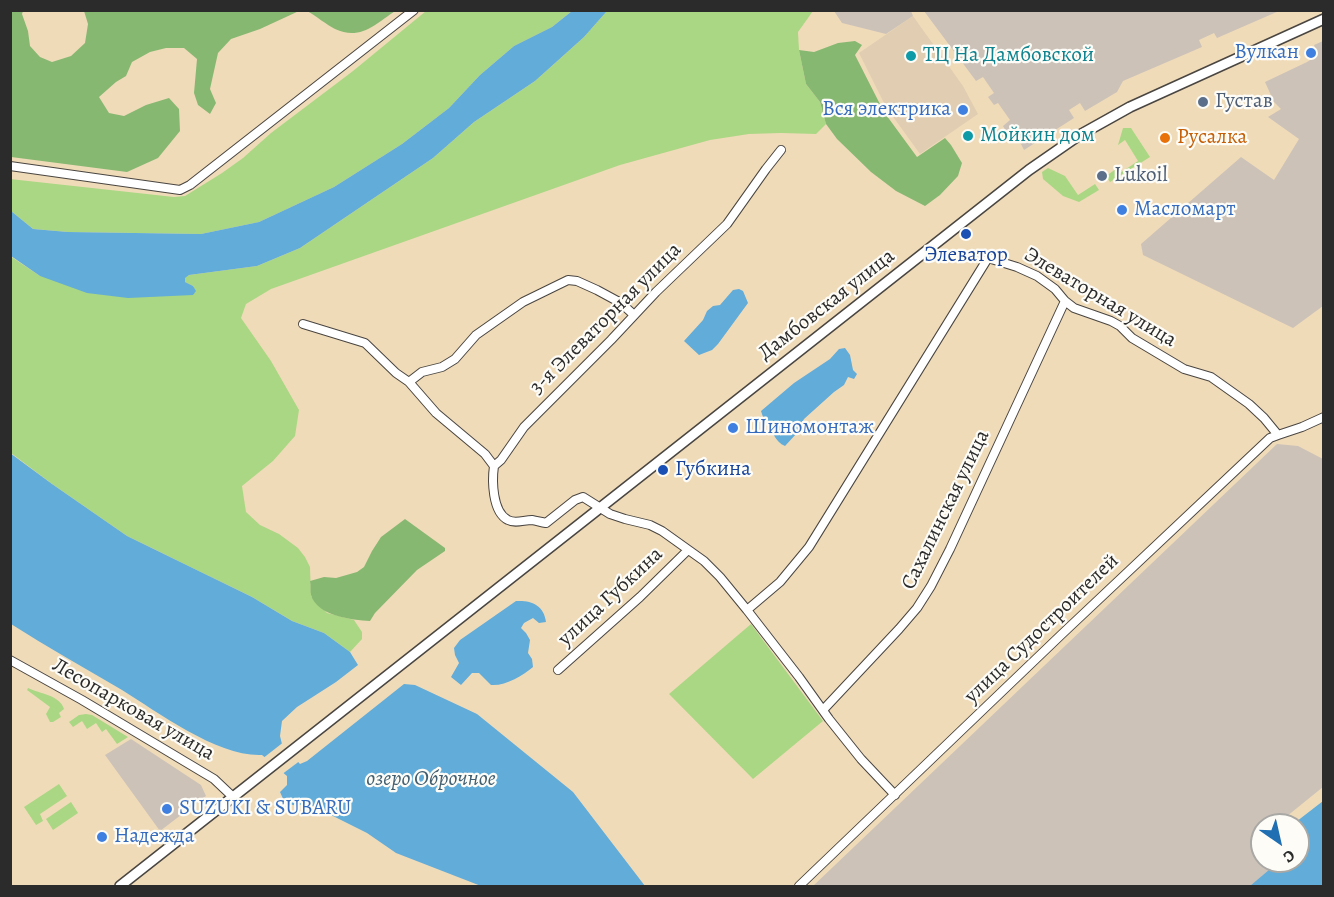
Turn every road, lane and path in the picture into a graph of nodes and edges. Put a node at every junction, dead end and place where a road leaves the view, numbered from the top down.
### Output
1 (414, 10) edge
2 (1323, 19) edge
3 (781, 150) dead end
4 (10, 166) edge
5 (1065, 302) junction
6 (634, 315) junction
7 (303, 324) dead end
8 (410, 382) junction
9 (1323, 417) edge
10 (1278, 435) junction
11 (494, 466) junction
12 (600, 508) junction
13 (688, 550) junction
14 (747, 610) junction
15 (10, 660) edge
16 (558, 670) dead end
17 (823, 710) junction
18 (895, 795) junction
19 (233, 797) junction
20 (120, 886) edge
21 (799, 886) edge

1 - 4 street
2 - 12 main road, Дамбовская улица
3 - 6 street, 3-я Элеваторная улица
5 - 10 street, Элеваторная улица
5 - 14 street, Элеваторная улица
5 - 17 street, Сахалинская улица
6 - 8 street
6 - 11 street, 3-я Элеваторная улица
7 - 8 street
8 - 11 street
9 - 10 street, улица Судостроителей
10 - 18 street, улица Судостроителей
11 - 12 street, улица Губкина
12 - 13 street, улица Губкина
12 - 19 main road, Дамбовская улица
13 - 14 street, улица Губкина
13 - 16 street, улица Губкина
14 - 17 street, улица Губкина
15 - 19 street, Лесопарковая улица
17 - 18 street, улица Губкина
18 - 21 street, улица Судостроителей
19 - 20 main road, Дамбовская улица

